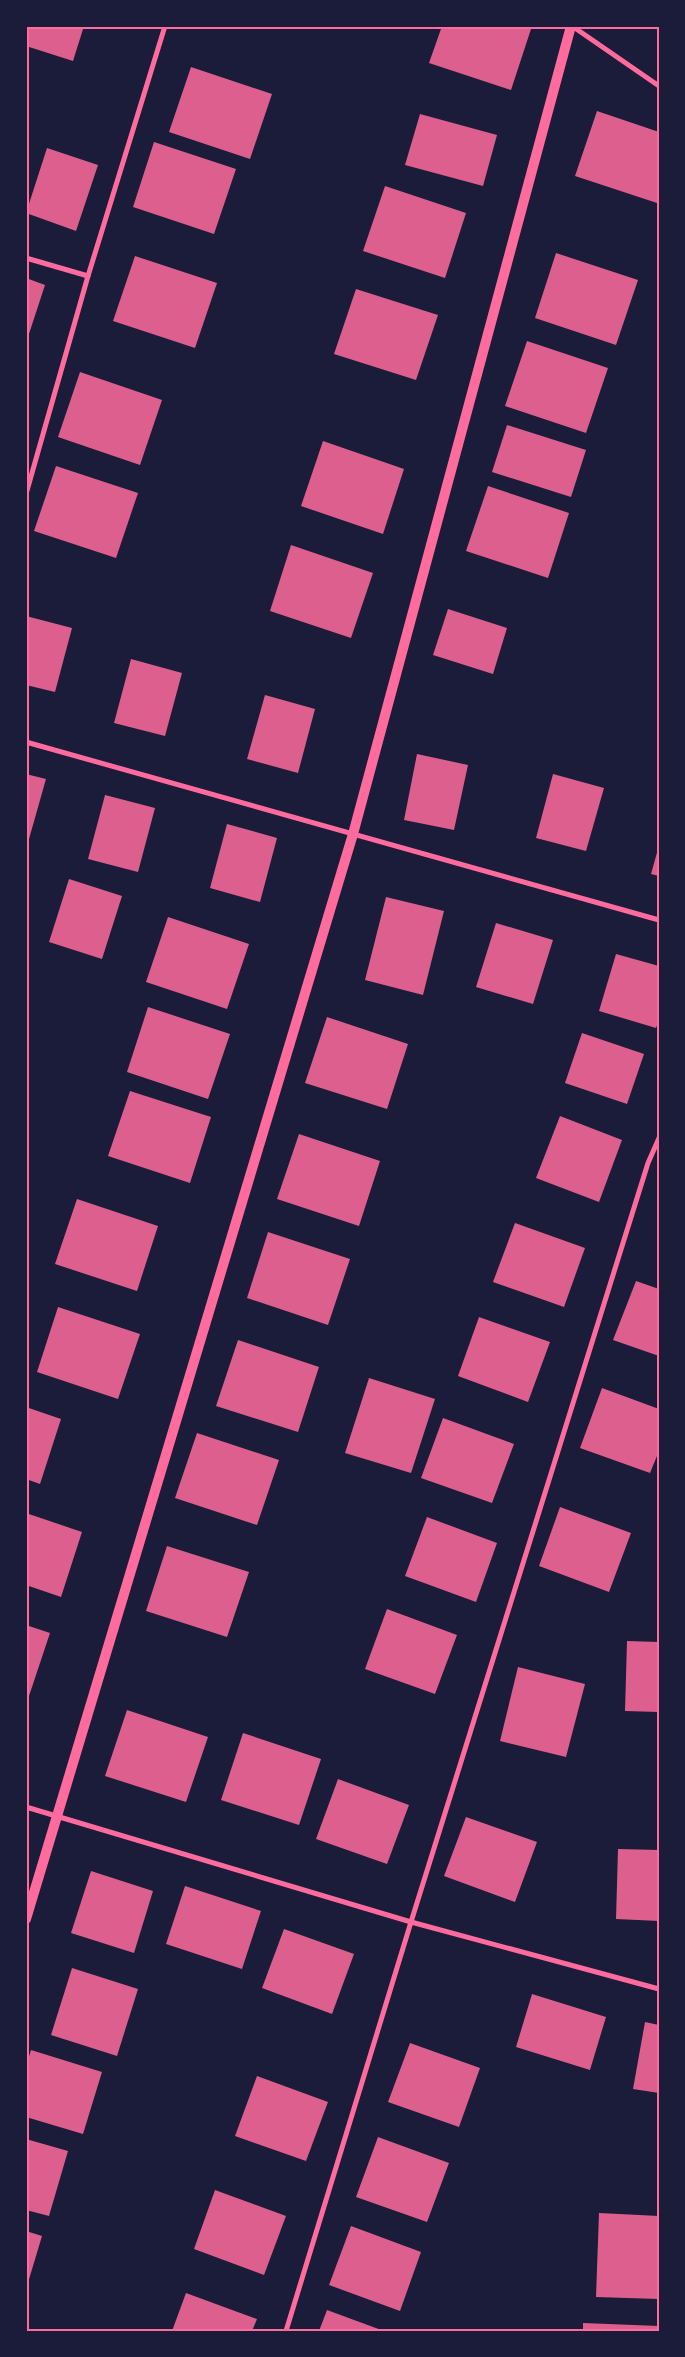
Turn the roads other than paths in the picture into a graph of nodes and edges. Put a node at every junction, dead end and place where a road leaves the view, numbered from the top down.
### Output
1 (165, 26) edge
2 (572, 26) edge
3 (659, 86) edge
4 (26, 258) edge
5 (88, 276) junction
6 (26, 494) edge
7 (26, 742) edge
8 (353, 834) junction
9 (659, 920) edge
10 (659, 1138) edge
11 (26, 1807) edge
12 (58, 1816) junction
13 (26, 1919) edge
14 (411, 1922) junction
15 (659, 1989) edge
16 (286, 2331) edge

1 - 5 street
2 - 3 street
2 - 8 main road
4 - 5 street
5 - 6 street
7 - 8 street
8 - 9 street
8 - 12 main road
10 - 14 street
11 - 12 street
12 - 13 main road
12 - 14 street
14 - 15 street
14 - 16 street

